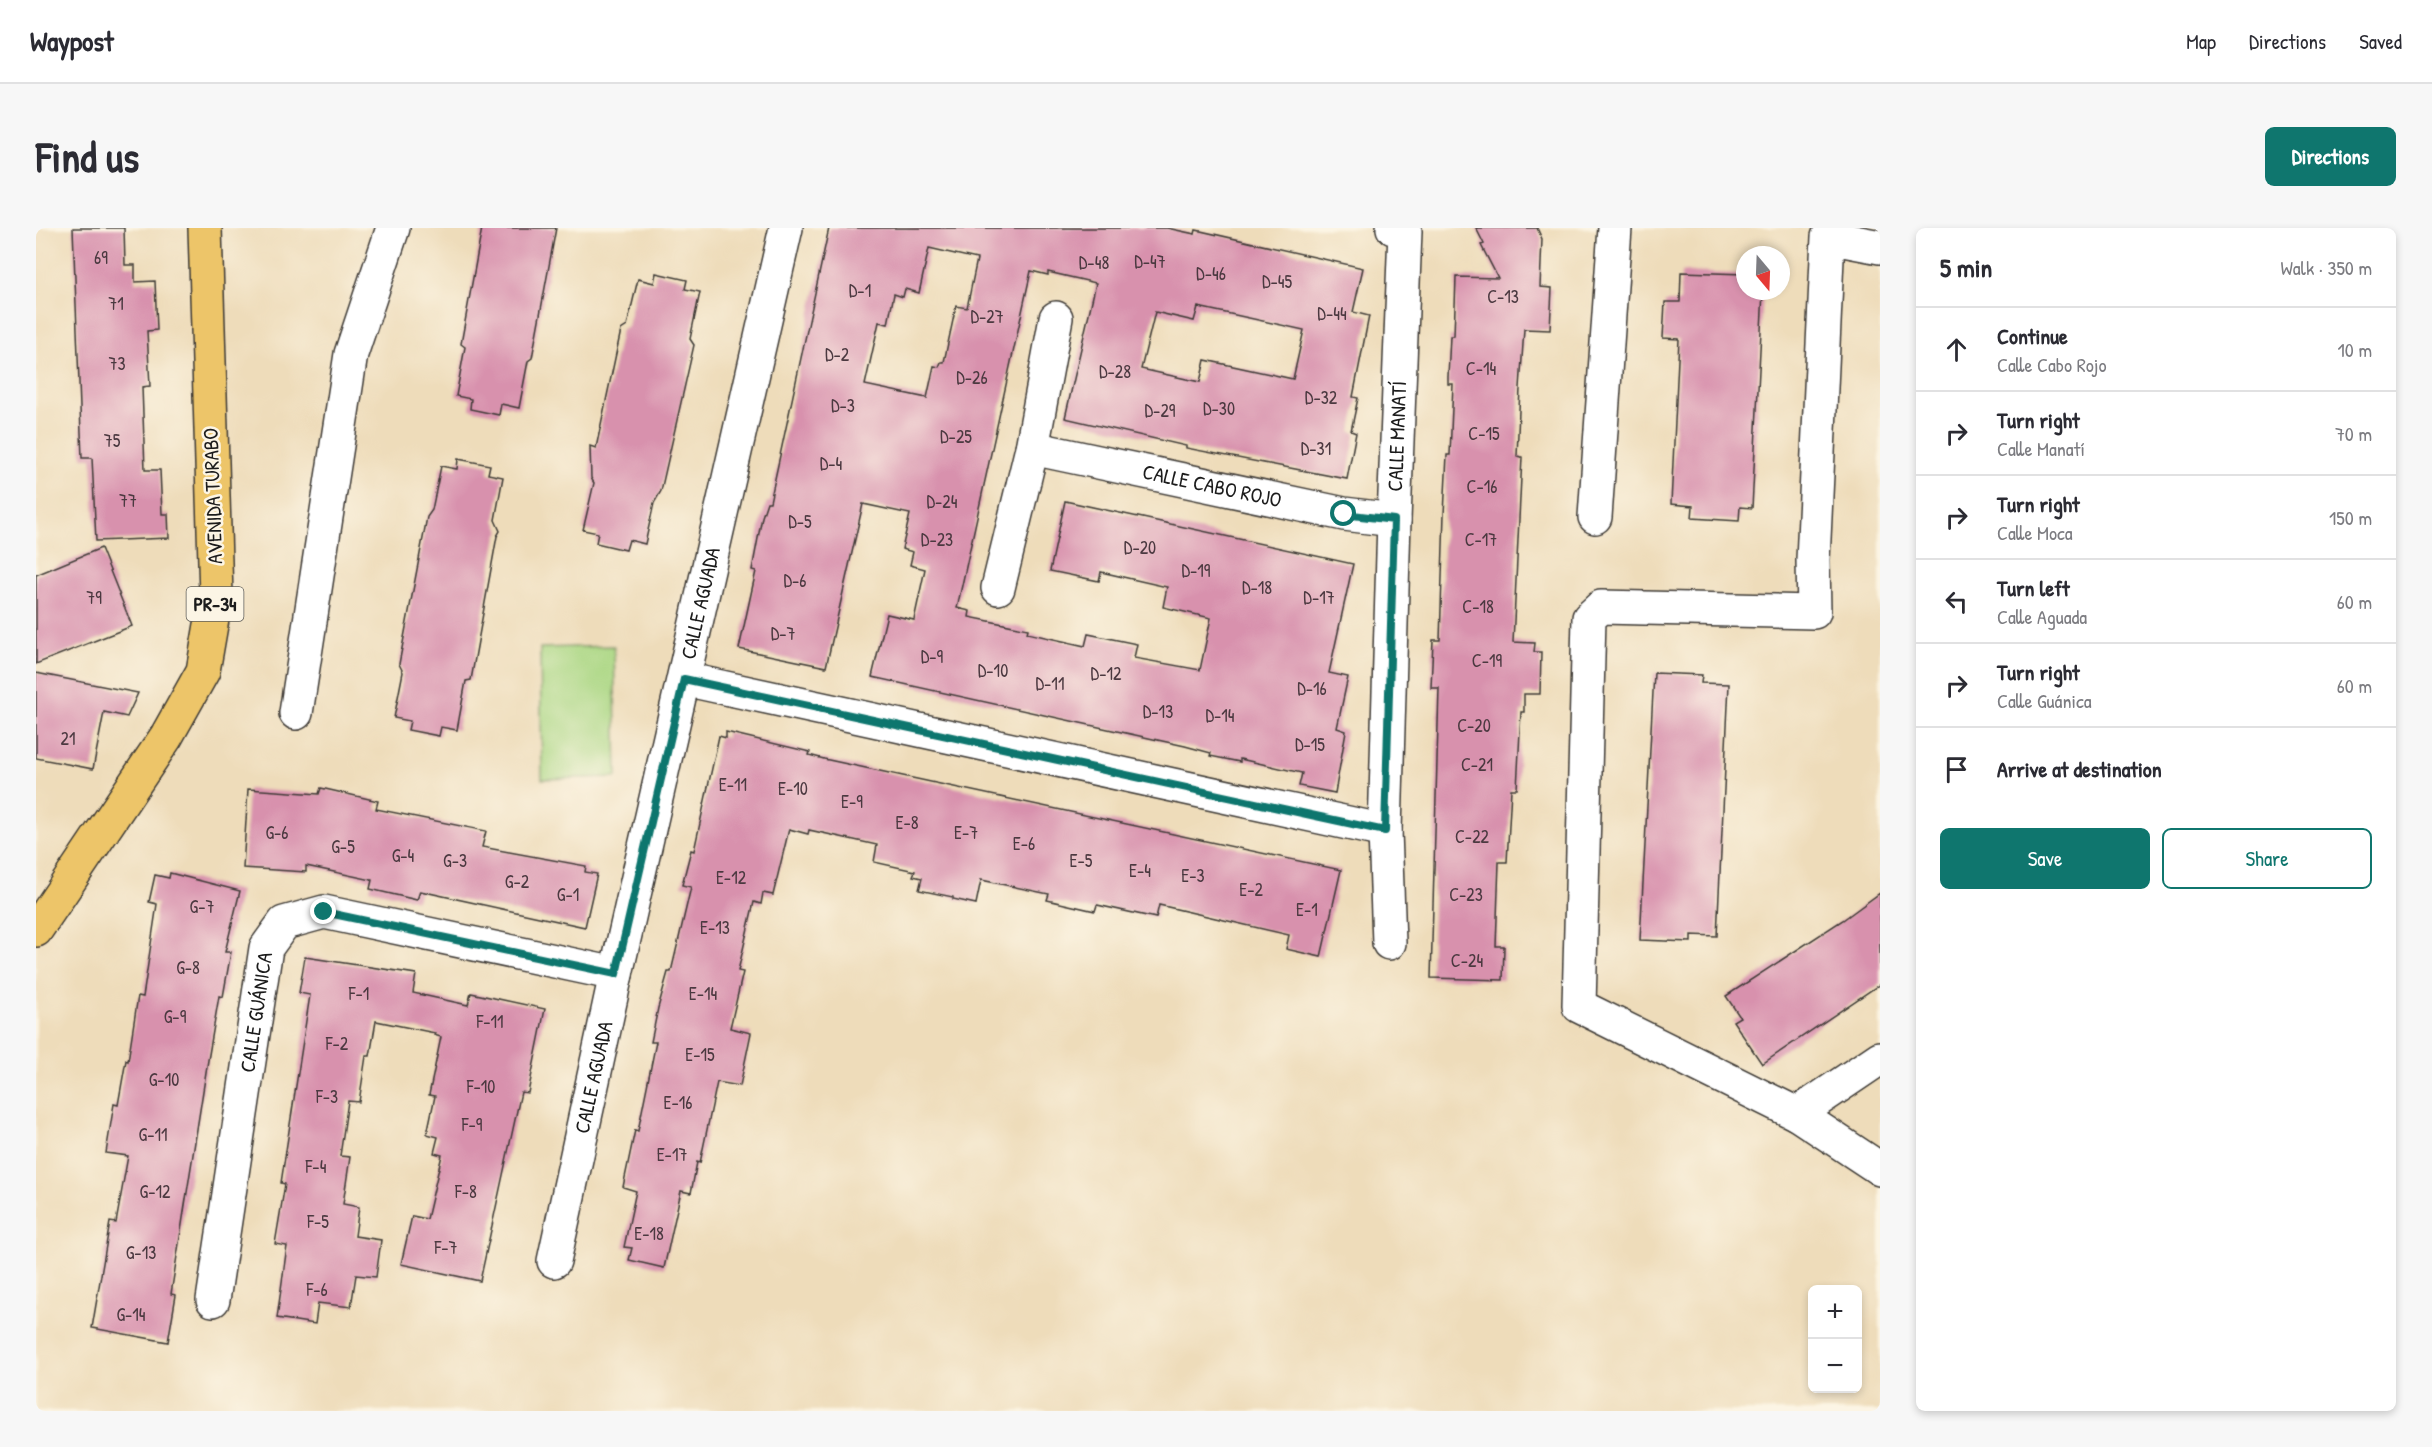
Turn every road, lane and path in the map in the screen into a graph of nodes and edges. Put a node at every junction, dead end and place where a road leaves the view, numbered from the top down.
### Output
1 (206, 228) edge
2 (393, 228) edge
3 (786, 228) edge
4 (1393, 228) edge
5 (1615, 228) edge
6 (1880, 247) edge
7 (1056, 318) dead end
8 (1032, 448) junction
9 (1595, 517) dead end
10 (1394, 520) junction
11 (998, 588) dead end
12 (684, 679) junction
13 (296, 713) dead end
14 (1385, 831) junction
15 (36, 930) edge
16 (1389, 943) dead end
17 (616, 974) junction
18 (1880, 1058) edge
19 (1797, 1114) junction
20 (1880, 1169) edge
21 (554, 1261) dead end
22 (213, 1300) dead end

1 - 15 main road, AVENIDA TURABO / PR-34
2 - 13 street
3 - 12 street, CALLE AGUADA
4 - 10 street, CALLE MANATÍ
5 - 9 street
6 - 19 street
7 - 8 street
8 - 10 street, CALLE CABO ROJO
8 - 11 street
10 - 14 street, CALLE MANATÍ
12 - 14 street
12 - 17 street, CALLE AGUADA
14 - 16 street, CALLE MANATÍ
17 - 21 street, CALLE AGUADA
17 - 22 street, CALLE GUÁNICA
18 - 19 street
19 - 20 street

